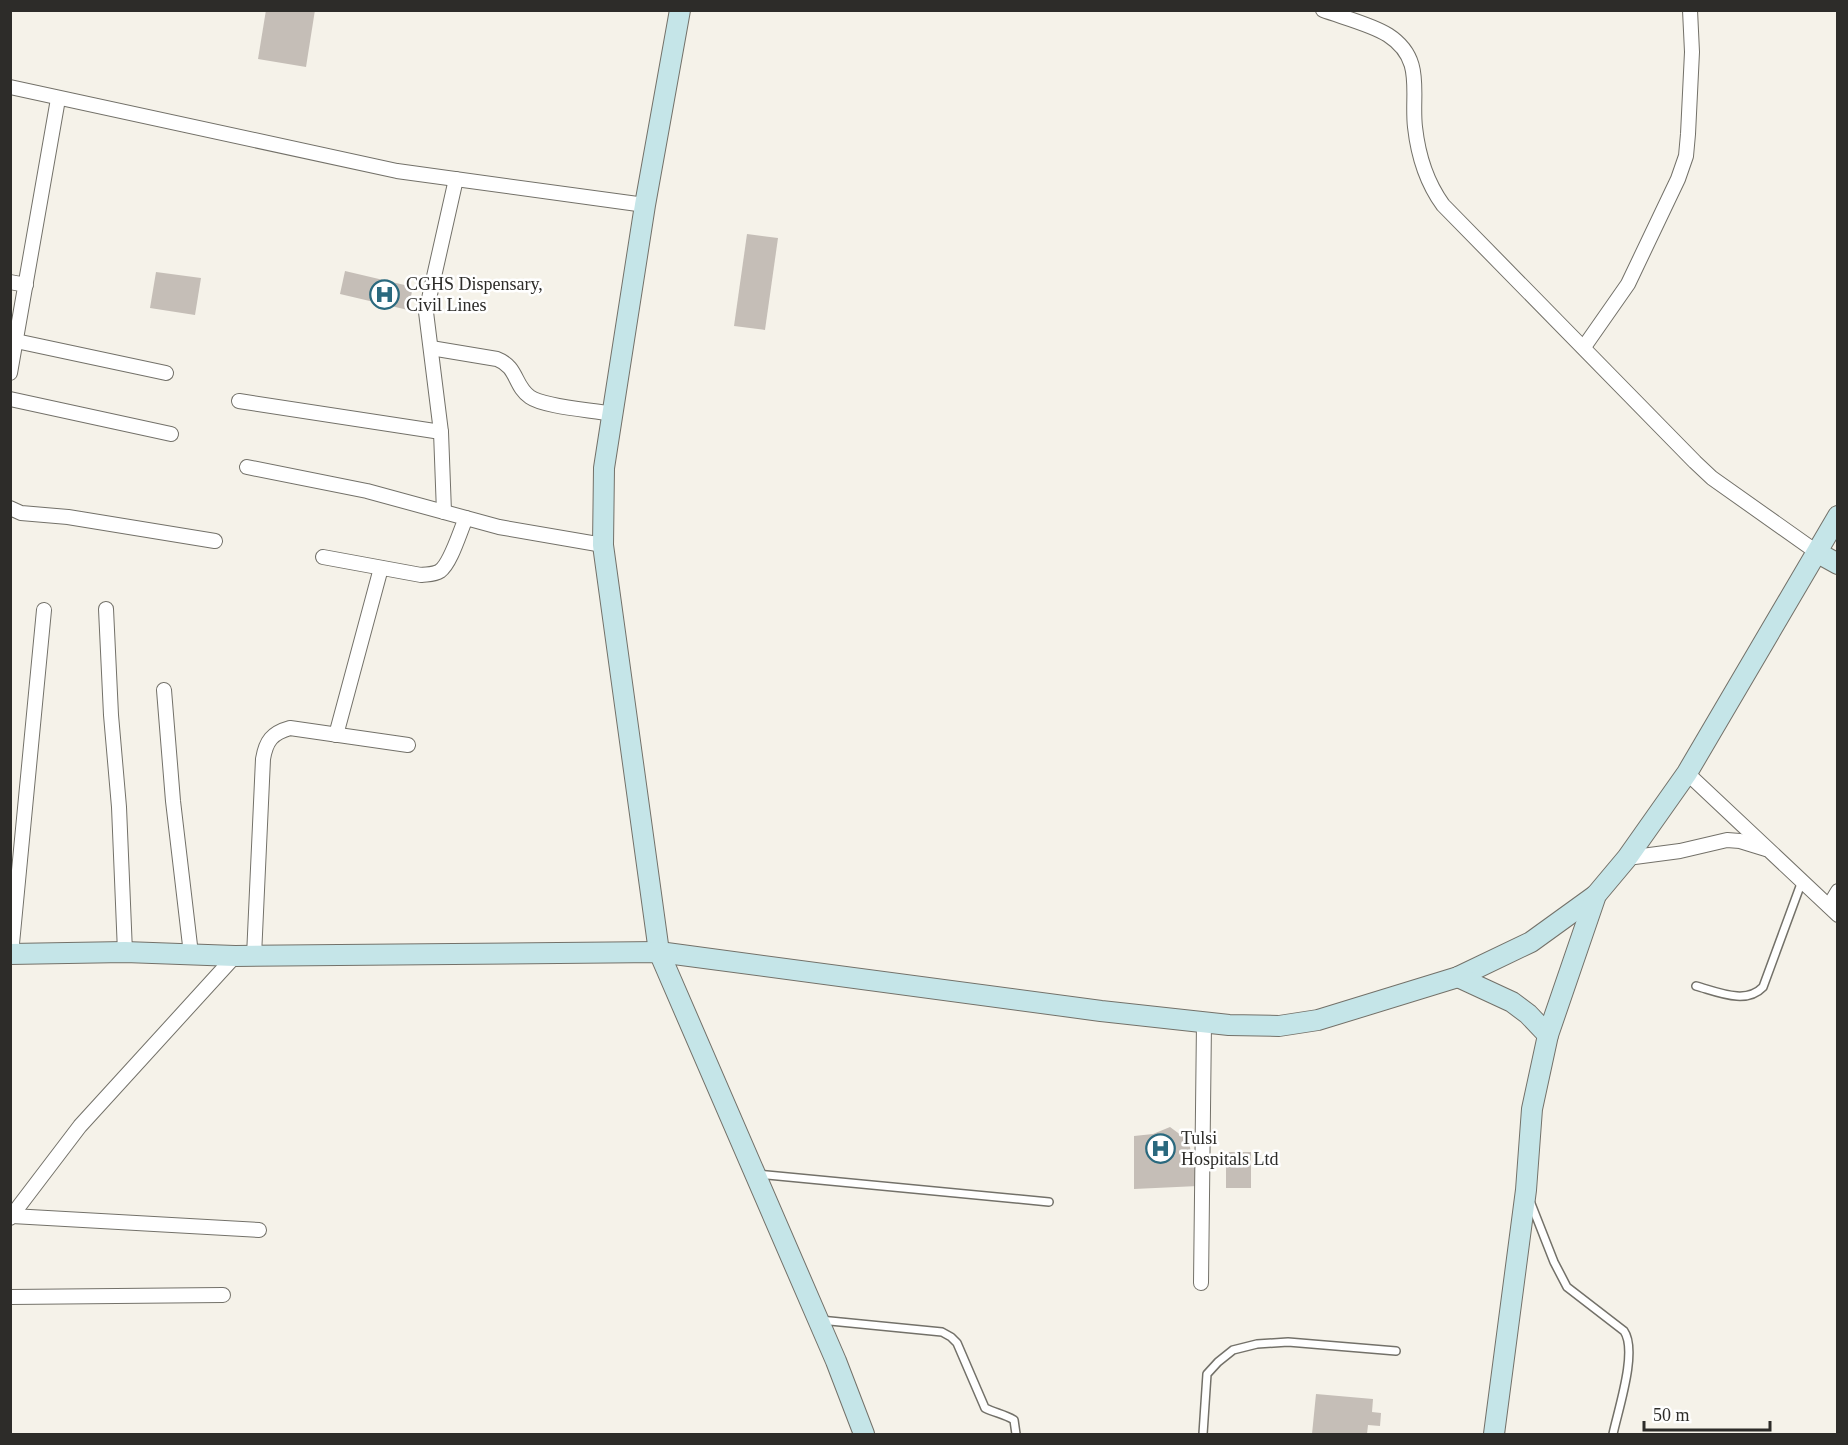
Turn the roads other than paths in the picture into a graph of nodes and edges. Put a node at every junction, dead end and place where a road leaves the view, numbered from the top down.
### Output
1 (680, 10) edge
2 (1323, 10) edge
3 (1690, 10) edge
4 (10, 87) edge
5 (58, 99) junction
6 (456, 179) junction
7 (645, 205) junction
8 (10, 282) edge
9 (26, 285) junction
10 (16, 341) junction
11 (1584, 347) junction
12 (431, 348) junction
13 (10, 373) edge
14 (166, 373) dead end
15 (10, 399) edge
16 (239, 401) dead end
17 (612, 414) junction
18 (441, 432) junction
19 (171, 434) dead end
20 (247, 467) dead end
21 (10, 508) edge
22 (444, 512) junction
23 (1838, 516) edge
24 (466, 518) junction
25 (215, 540) dead end
26 (603, 545) junction
27 (1818, 553) junction
28 (323, 557) dead end
29 (1838, 564) edge
30 (381, 568) junction
31 (106, 609) dead end
32 (44, 610) dead end
33 (164, 690) dead end
34 (336, 735) junction
35 (408, 746) dead end
36 (1687, 773) junction
37 (1768, 849) junction
38 (1627, 858) junction
39 (1802, 881) junction
40 (1838, 891) edge
41 (1596, 895) junction
42 (1833, 911) edge
43 (125, 952) junction
44 (659, 952) junction
45 (11, 954) edge
46 (191, 954) junction
47 (245, 956) junction
48 (1458, 977) junction
49 (1696, 986) dead end
50 (1204, 1022) junction
51 (1548, 1035) junction
52 (755, 1174) junction
53 (1526, 1190) junction
54 (1049, 1202) dead end
55 (11, 1217) edge
56 (259, 1230) dead end
57 (1201, 1283) dead end
58 (223, 1295) dead end
59 (10, 1297) edge
60 (818, 1320) junction
61 (1396, 1351) dead end
62 (864, 1434) edge
63 (1016, 1434) edge
64 (1203, 1434) edge
65 (1494, 1434) edge
66 (1613, 1434) edge

1 - 7 street
2 - 11 street
3 - 11 street
4 - 5 street
5 - 6 street
5 - 9 street
6 - 7 street
6 - 12 street
7 - 17 street
8 - 9 street
9 - 10 street
10 - 13 street
10 - 14 street
11 - 27 street
12 - 17 street
12 - 18 street
15 - 19 street
16 - 18 street
17 - 26 street
18 - 22 street
20 - 22 street
21 - 25 street
22 - 24 street
23 - 27 street
24 - 26 street
24 - 30 street
26 - 44 street
27 - 29 street
27 - 36 street
28 - 30 street
30 - 34 street
31 - 43 street
32 - 45 street
33 - 46 street
34 - 35 street
34 - 47 street
36 - 37 street
36 - 38 street
37 - 38 street
37 - 39 street
38 - 41 street
39 - 42 street
39 - 49 lane
40 - 42 street
41 - 48 street
41 - 51 street
43 - 45 street
43 - 46 street
44 - 47 street
44 - 50 street
44 - 52 street
46 - 47 street
47 - 55 street
48 - 50 street
48 - 51 street
50 - 57 street
51 - 53 street
52 - 54 lane
52 - 60 street
53 - 65 street
53 - 66 lane
55 - 56 street
58 - 59 street
60 - 62 street
60 - 63 lane
61 - 64 lane

